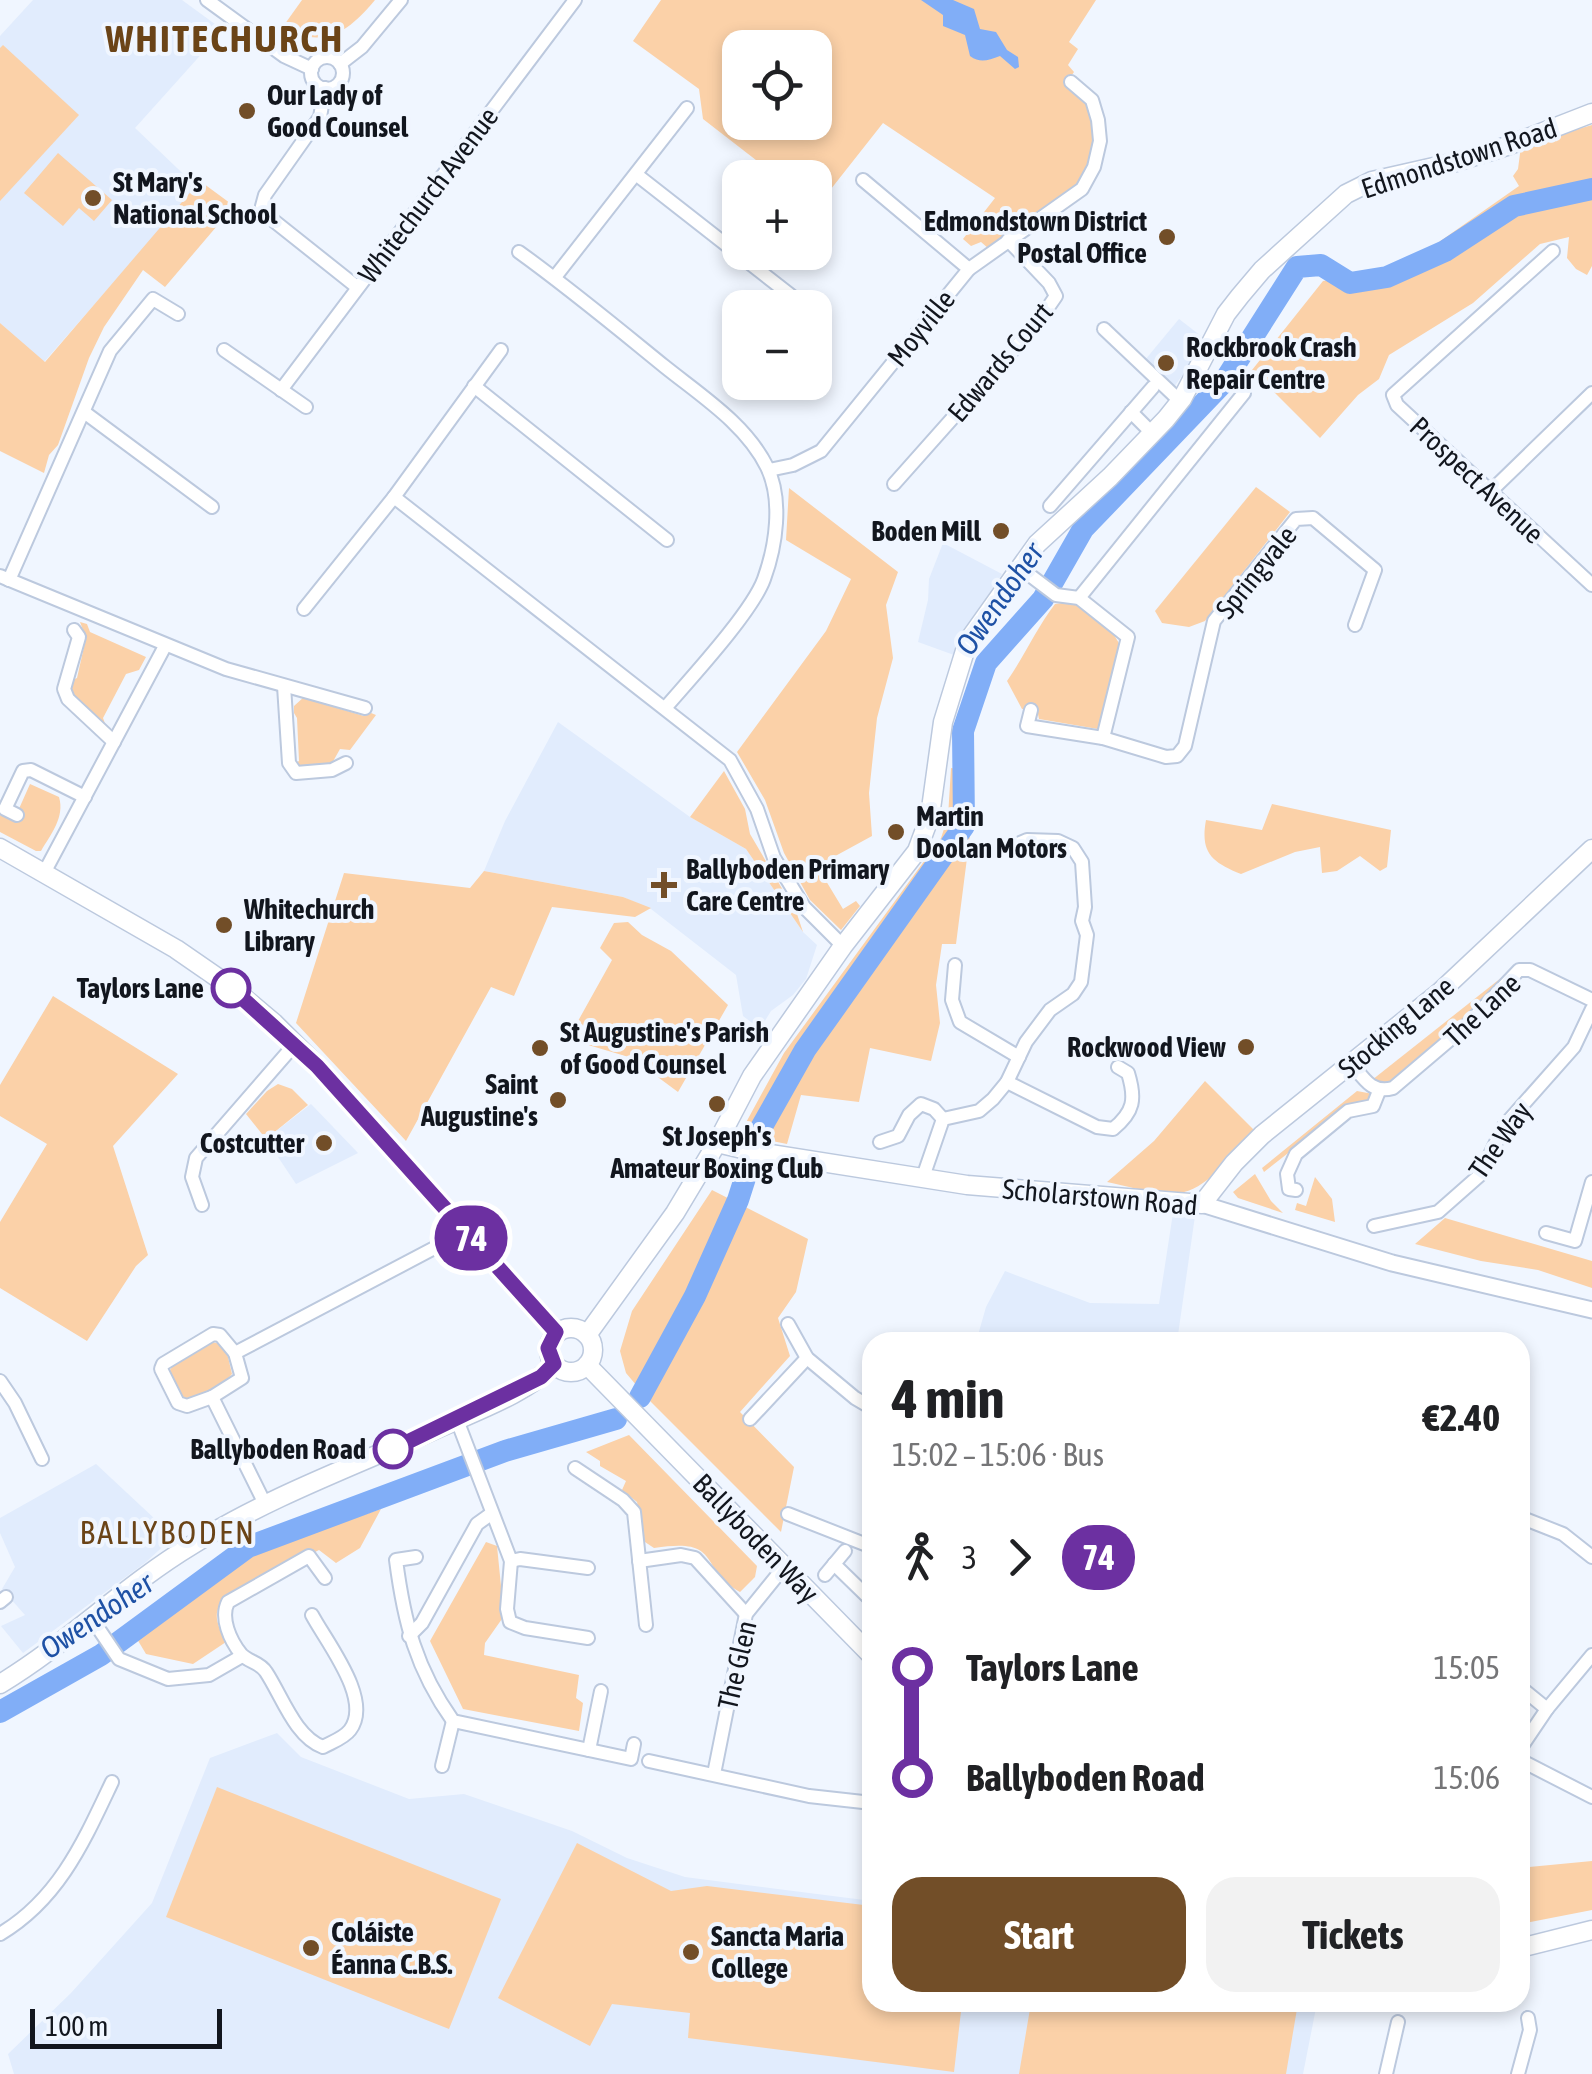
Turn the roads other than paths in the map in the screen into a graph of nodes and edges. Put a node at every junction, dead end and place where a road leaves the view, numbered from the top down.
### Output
1 (208, 0) edge
2 (402, 0) edge
3 (575, 0) edge
4 (340, 64) junction
5 (312, 70) junction
6 (1071, 82) dead end
7 (325, 88) junction
8 (687, 108) dead end
9 (1592, 113) edge
10 (637, 175) junction
11 (863, 180) dead end
12 (1008, 240) junction
13 (1552, 251) dead end
14 (519, 252) dead end
15 (969, 269) junction
16 (555, 277) junction
17 (357, 287) junction
18 (785, 290) edge
19 (178, 314) dead end
20 (1104, 329) dead end
21 (224, 350) dead end
22 (501, 350) dead end
23 (1239, 380) dead end
24 (474, 386) junction
25 (1153, 387) dead end
26 (281, 390) junction
27 (1592, 393) edge
28 (1180, 401) junction
29 (306, 407) dead end
30 (84, 412) junction
31 (1130, 412) junction
32 (1153, 434) junction
33 (769, 470) junction
34 (894, 484) dead end
35 (1492, 490) junction
36 (394, 497) junction
37 (1050, 506) dead end
38 (212, 507) dead end
39 (668, 540) dead end
40 (1019, 567) junction
41 (4, 578) edge
42 (1592, 585) edge
43 (1080, 598) junction
44 (304, 609) dead end
45 (1355, 625) dead end
46 (74, 630) dead end
47 (164, 646) junction
48 (284, 686) junction
49 (666, 707) junction
50 (366, 708) dead end
51 (1031, 710) dead end
52 (1103, 738) junction
53 (114, 742) junction
54 (346, 763) dead end
55 (85, 797) junction
56 (17, 815) dead end
57 (1011, 847) dead end
58 (0, 848) edge
59 (1592, 849) edge
60 (44, 873) junction
61 (843, 946) junction
62 (955, 965) dead end
63 (1592, 1000) edge
64 (1592, 1009) edge
65 (295, 1044) junction
66 (1018, 1057) junction
67 (1352, 1064) junction
68 (1118, 1066) dead end
69 (1007, 1082) junction
70 (1380, 1091) junction
71 (944, 1119) junction
72 (880, 1142) dead end
73 (717, 1143) junction
74 (923, 1177) junction
75 (1592, 1182) edge
76 (1296, 1190) dead end
77 (1202, 1204) junction
78 (202, 1205) dead end
79 (1374, 1226) dead end
80 (1546, 1233) dead end
81 (468, 1234) junction
82 (1592, 1310) edge
83 (788, 1324) dead end
84 (556, 1332) junction
85 (587, 1334) junction
86 (234, 1353) junction
87 (807, 1358) junction
88 (554, 1364) junction
89 (586, 1365) junction
90 (0, 1381) edge
91 (212, 1397) junction
92 (862, 1402) edge
93 (750, 1419) dead end
94 (457, 1420) junction
95 (42, 1459) dead end
96 (575, 1468) dead end
97 (266, 1506) junction
98 (490, 1514) junction
99 (788, 1514) dead end
100 (1530, 1521) edge
101 (862, 1543) edge
102 (845, 1551) dead end
103 (416, 1557) dead end
104 (1592, 1557) edge
105 (640, 1561) junction
106 (511, 1562) junction
107 (784, 1567) junction
108 (588, 1568) dead end
109 (325, 1578) dead end
110 (862, 1593) edge
111 (746, 1614) junction
112 (312, 1615) dead end
113 (92, 1619) junction
114 (646, 1625) dead end
115 (409, 1636) junction
116 (588, 1638) dead end
117 (862, 1646) edge
118 (1592, 1655) edge
119 (242, 1656) junction
120 (1, 1680) edge
121 (601, 1691) dead end
122 (1530, 1695) edge
123 (1547, 1709) junction
124 (453, 1721) junction
125 (1530, 1734) edge
126 (634, 1744) dead end
127 (589, 1750) junction
128 (649, 1761) dead end
129 (1530, 1765) edge
130 (442, 1766) dead end
131 (714, 1774) junction
132 (112, 1782) dead end
133 (1592, 1797) edge
134 (862, 1802) edge
135 (1592, 1930) edge
136 (0, 1934) edge
137 (1530, 1946) edge
138 (1528, 2018) dead end
139 (1398, 2022) dead end
140 (1386, 2074) edge
141 (1518, 2074) edge

1 - 5 street
2 - 4 street
3 - 17 street, Whitechurch Avenue
4 - 5 street
4 - 7 street
5 - 7 street
6 - 12 street
7 - 17 street
8 - 10 street
9 - 28 main road, Edmondstown Road
10 - 16 street
10 - 18 street
11 - 15 street, Moyville
12 - 15 street
12 - 34 street, Edwards Court
13 - 35 street, Prospect Avenue
14 - 16 street
15 - 33 street, Moyville
16 - 33 street
17 - 26 street, Whitechurch Avenue
19 - 30 street
20 - 28 street
21 - 26 street
22 - 24 street
23 - 43 street
24 - 36 street
24 - 39 street
25 - 31 street
26 - 29 street
27 - 35 street
28 - 32 main road, Edmondstown Road
30 - 38 street
30 - 41 street
31 - 32 street
31 - 37 street
32 - 40 main road, Edmondstown Road
33 - 49 street
35 - 42 street, Prospect Avenue
36 - 44 street
36 - 49 street
40 - 43 street
40 - 61 main road, Edmondstown Road
41 - 47 street
43 - 52 street
45 - 52 street, Springvale
46 - 53 street
47 - 48 street
47 - 53 street
48 - 50 street
48 - 54 street
49 - 61 street
51 - 52 street, Springvale
53 - 55 street
55 - 56 street
55 - 60 street
57 - 66 street
58 - 60 main road
59 - 67 main road, Stocking Lane
60 - 65 main road
61 - 73 main road, Edmondstown Road
62 - 66 street
63 - 70 street, The Lane
64 - 79 street, The Way
65 - 78 street
65 - 81 main road
66 - 69 street
67 - 70 street
67 - 77 main road, Stocking Lane
68 - 69 street
69 - 71 street
70 - 76 street, The Lane
71 - 72 street
71 - 74 street
73 - 74 main road, Scholarstown Road
73 - 85 main road
74 - 77 main road, Scholarstown Road
75 - 80 street
77 - 82 street, Scholarstown Road
81 - 84 main road
81 - 86 street
83 - 87 street
84 - 85 main road
84 - 88 main road
85 - 89 main road
86 - 91 street
86 - 91 street
87 - 92 street
87 - 93 street
88 - 89 main road
88 - 94 main road
89 - 107 main road, Ballyboden Way
90 - 95 street
91 - 97 street
94 - 97 main road
94 - 98 street
96 - 105 street
97 - 113 main road
98 - 106 street
98 - 115 street
99 - 101 street
100 - 104 street
102 - 110 street
103 - 115 street
105 - 111 street
105 - 114 street
106 - 108 street
106 - 116 street
107 - 111 street, The Glen
107 - 117 main road, Ballyboden Way
109 - 119 street
111 - 131 street, The Glen
112 - 119 street
113 - 119 street
113 - 120 main road
115 - 124 street
118 - 123 street
121 - 127 street
122 - 123 street
123 - 125 street
124 - 127 street
124 - 130 street
126 - 127 street
128 - 131 street
129 - 133 street
131 - 134 street
132 - 136 street
135 - 137 main road
138 - 141 street
139 - 140 street

